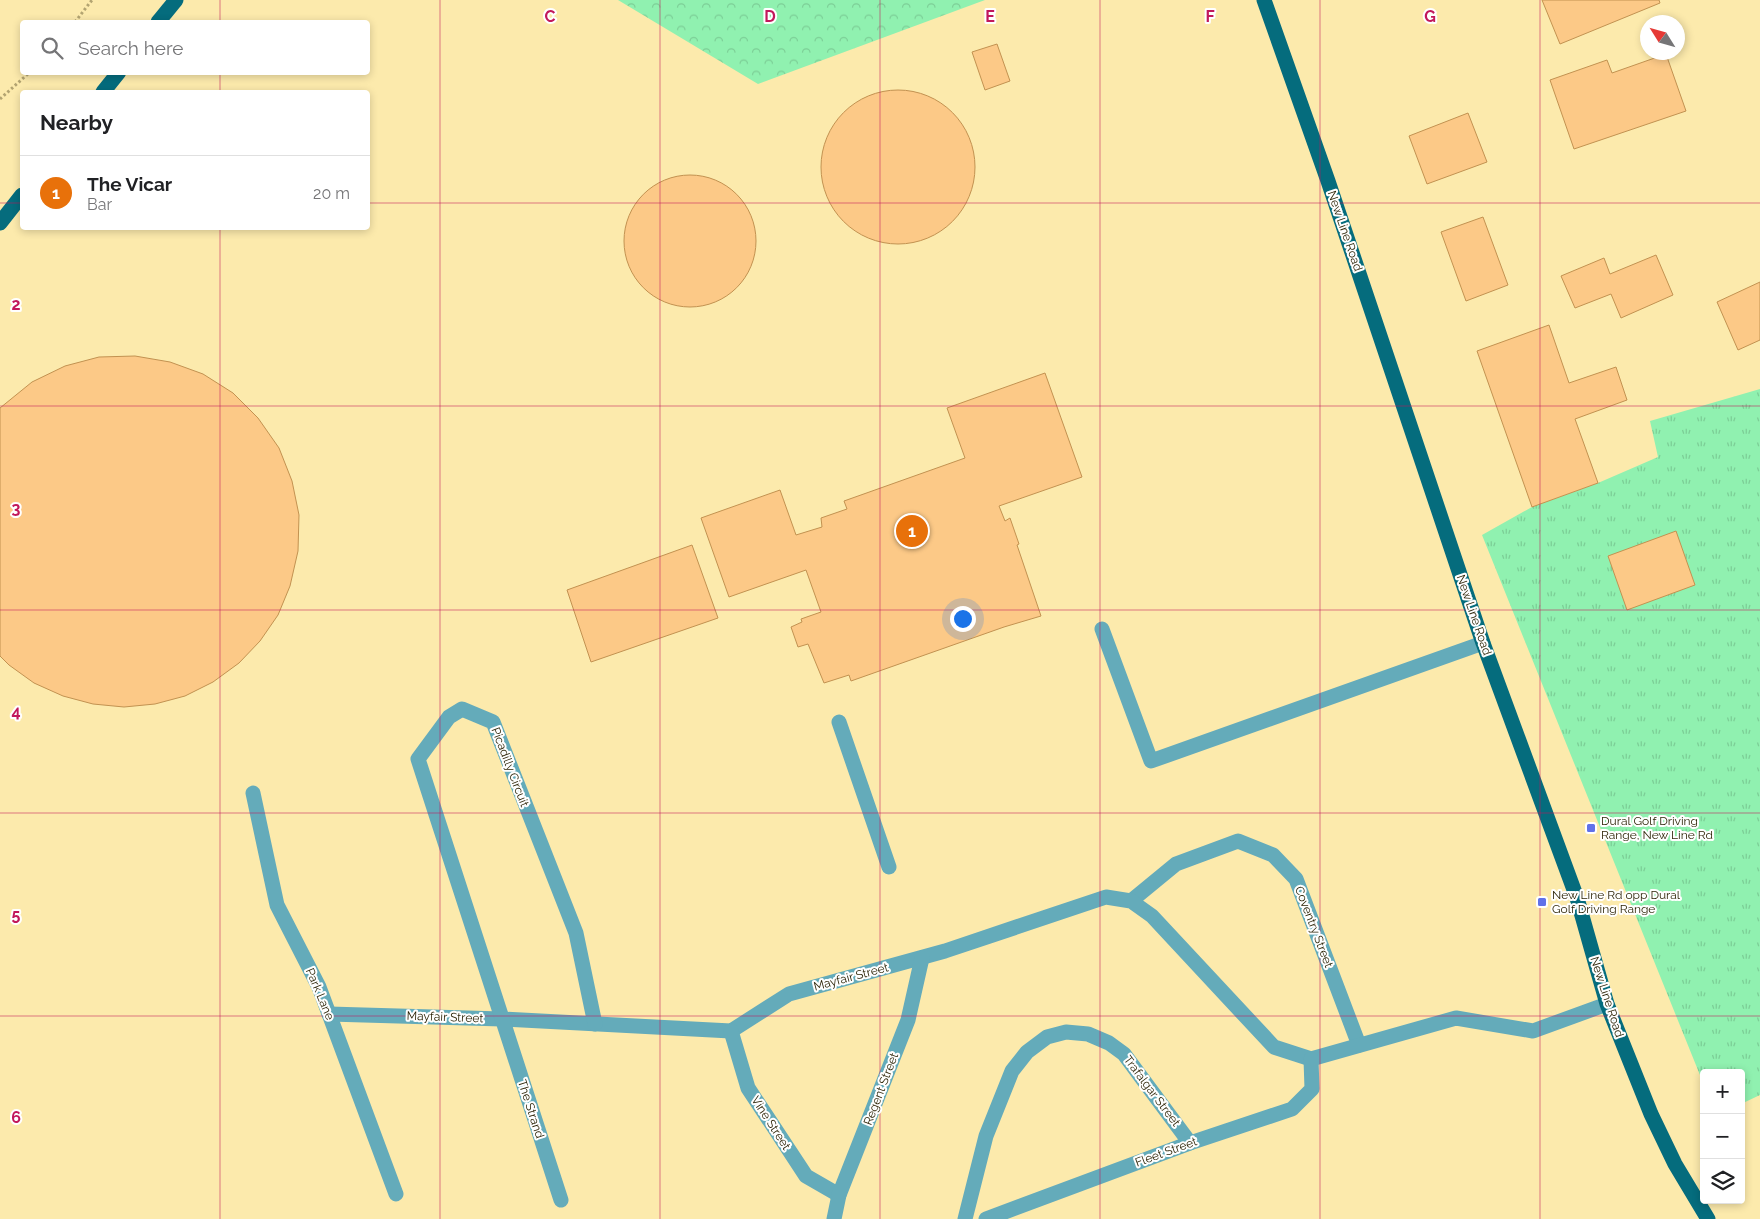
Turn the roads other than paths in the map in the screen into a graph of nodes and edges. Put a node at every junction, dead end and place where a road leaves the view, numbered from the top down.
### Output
1 (176, 0) edge
2 (1264, 0) edge
3 (160, 20) edge
4 (117, 75) edge
5 (105, 90) edge
6 (20, 197) edge
7 (0, 223) edge
8 (1102, 629) dead end
9 (1483, 643) junction
10 (839, 722) dead end
11 (252, 793) dead end
12 (889, 866) dead end
13 (1131, 901) junction
14 (922, 958) junction
15 (1607, 1004) junction
16 (329, 1014) junction
17 (502, 1019) junction
18 (595, 1024) junction
19 (731, 1031) junction
20 (1359, 1045) junction
21 (1311, 1059) junction
22 (1190, 1143) junction
23 (396, 1194) dead end
24 (839, 1196) junction
25 (561, 1200) dead end
26 (834, 1219) edge
27 (965, 1219) edge
28 (986, 1219) edge
29 (1708, 1219) edge

1 - 3 main road
2 - 9 main road, New Line Road
4 - 5 main road
6 - 7 main road
8 - 9 lane
9 - 15 main road, New Line Road
10 - 12 lane
11 - 16 lane, Park Lane
13 - 14 lane, Mayfair Street
13 - 20 lane, Coventry Street
13 - 21 lane, Mayfair Street
14 - 19 lane, Mayfair Street
14 - 24 lane, Regent Street
15 - 20 lane
15 - 29 main road, New Line Road
16 - 17 lane, Mayfair Street
16 - 23 lane, Park Lane
17 - 18 lane, Mayfair Street
17 - 18 lane, Picadilly Circuit
17 - 25 lane, The Strand
18 - 19 lane, Mayfair Street
19 - 24 lane, Vine Street
20 - 21 lane
21 - 22 lane, Fleet Street
22 - 27 lane, Trafalgar Street
22 - 28 lane, Fleet Street
24 - 26 lane, Regent Street

